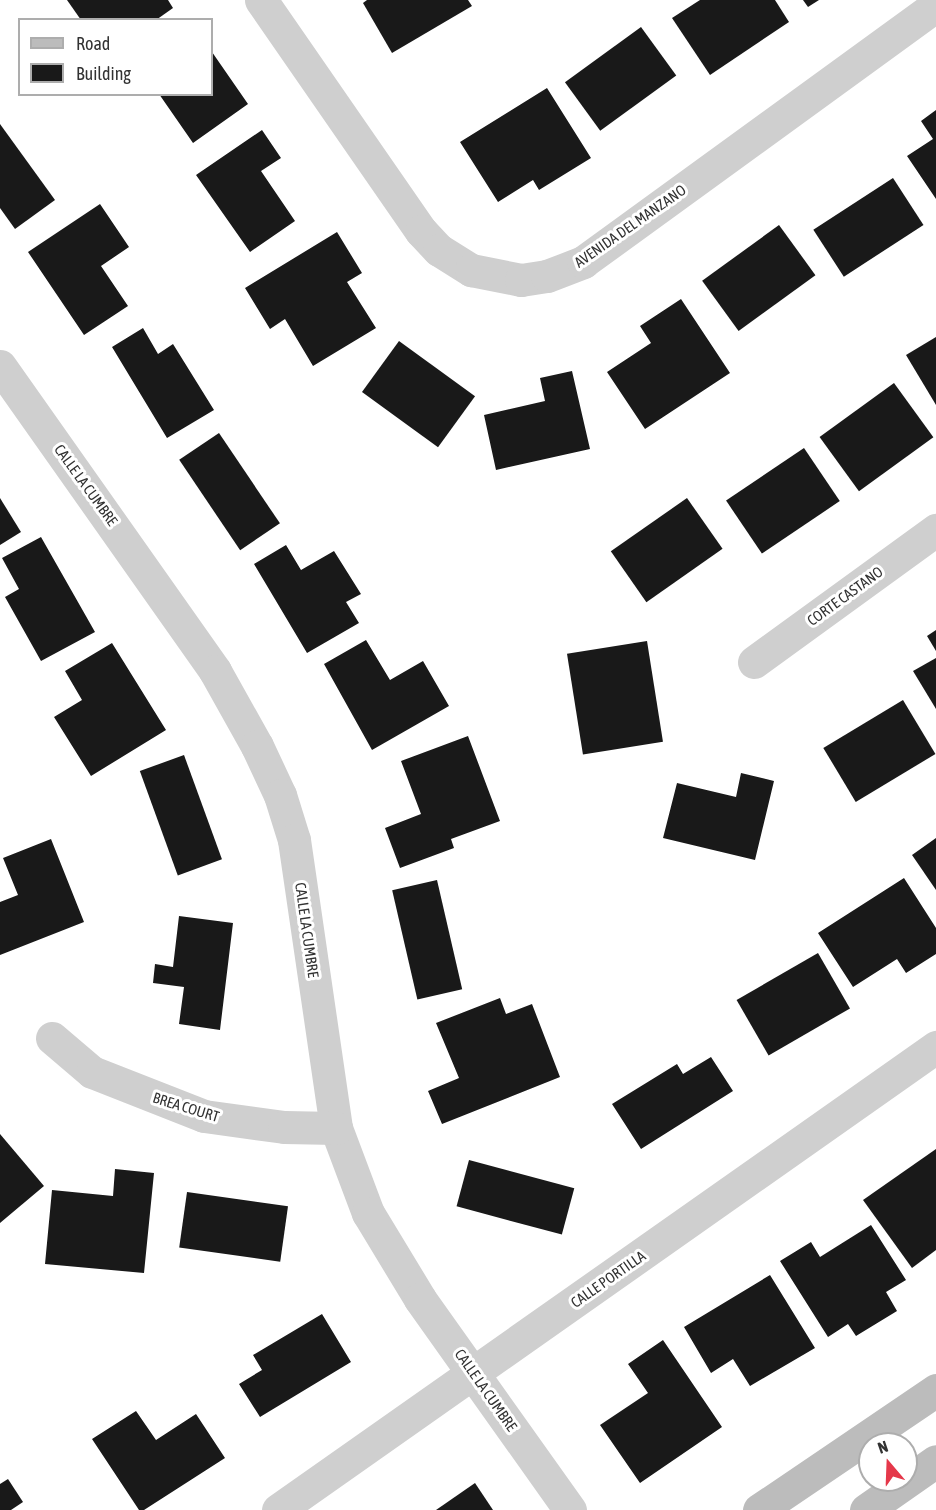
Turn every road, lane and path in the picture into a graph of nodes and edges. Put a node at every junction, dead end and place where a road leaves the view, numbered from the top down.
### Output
1 (261, 0) edge
2 (936, 6) edge
3 (0, 366) edge
4 (936, 530) edge
5 (754, 662) dead end
6 (52, 1038) dead end
7 (936, 1047) edge
8 (336, 1128) junction
9 (476, 1373) junction
10 (936, 1390) edge
11 (936, 1461) edge
12 (278, 1510) edge
13 (570, 1510) edge
14 (759, 1510) edge
15 (866, 1510) edge

1 - 2 street, AVENIDA DEL MANZANO
3 - 8 street, CALLE LA CUMBRE
4 - 5 street, CORTE CASTANO
6 - 8 street, BREA COURT
7 - 9 street, CALLE PORTILLA
8 - 9 street, CALLE LA CUMBRE
9 - 12 street, CALLE PORTILLA
9 - 13 street, CALLE LA CUMBRE
10 - 14 main road
11 - 15 main road

